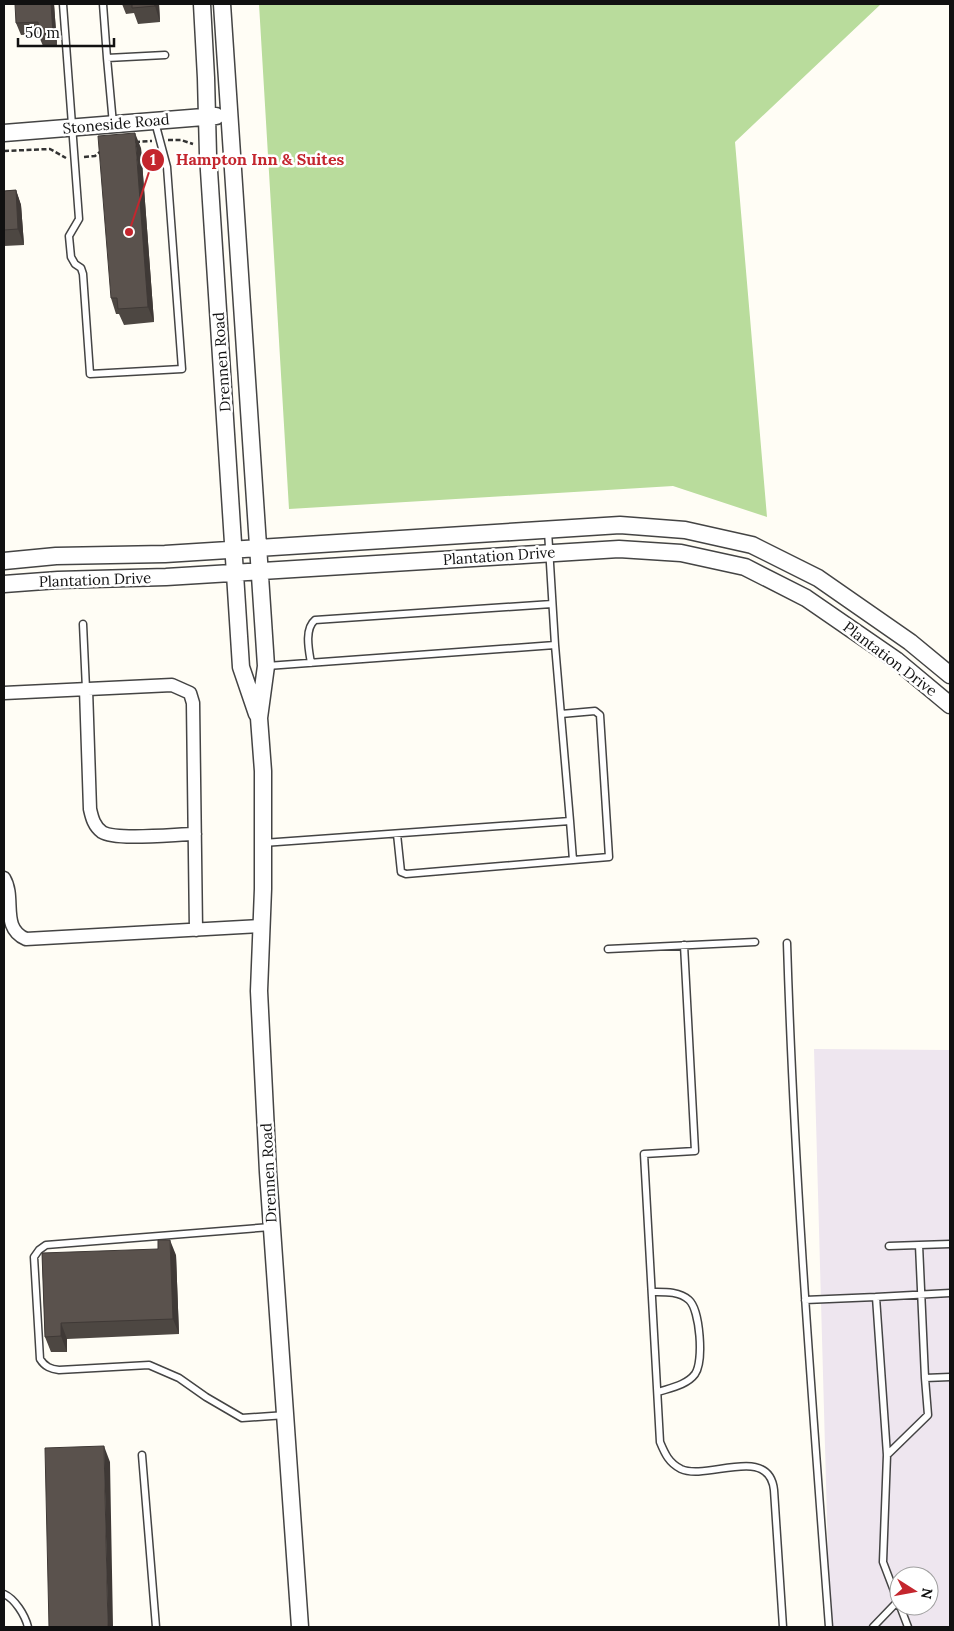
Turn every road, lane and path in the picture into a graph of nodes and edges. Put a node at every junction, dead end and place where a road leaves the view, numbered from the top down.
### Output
1 (64, 4) edge
2 (103, 4) edge
3 (202, 4) edge
4 (222, 4) edge
5 (165, 55) dead end
6 (107, 58) junction
7 (229, 115) junction
8 (207, 117) junction
9 (154, 121) junction
10 (113, 124) junction
11 (73, 128) junction
12 (4, 133) edge
13 (159, 140) junction
14 (134, 142) edge
15 (193, 144) dead end
16 (106, 148) edge
17 (4, 151) edge
18 (75, 157) junction
19 (548, 531) junction
20 (258, 548) junction
21 (234, 550) junction
22 (549, 552) junction
23 (768, 553) junction
24 (4, 561) edge
25 (259, 572) junction
26 (235, 573) junction
27 (760, 575) junction
28 (4, 584) edge
29 (552, 604) junction
30 (83, 624) dead end
31 (555, 645) junction
32 (311, 663) junction
33 (266, 666) junction
34 (950, 675) edge
35 (86, 689) junction
36 (4, 693) edge
37 (950, 705) edge
38 (561, 714) junction
39 (259, 718) junction
40 (570, 820) junction
41 (195, 834) junction
42 (397, 834) junction
43 (263, 843) junction
44 (573, 860) junction
45 (4, 878) edge
46 (262, 926) junction
47 (196, 930) junction
48 (755, 942) dead end
49 (787, 943) dead end
50 (684, 945) junction
51 (608, 949) dead end
52 (272, 1227) junction
53 (950, 1244) edge
54 (919, 1245) junction
55 (889, 1246) dead end
56 (652, 1292) junction
57 (950, 1293) edge
58 (921, 1294) junction
59 (876, 1297) junction
60 (805, 1300) junction
61 (950, 1377) edge
62 (925, 1378) junction
63 (658, 1392) junction
64 (286, 1415) junction
65 (142, 1455) dead end
66 (887, 1455) junction
67 (889, 1578) edge
68 (4, 1594) edge
69 (889, 1613) edge
70 (28, 1627) edge
71 (156, 1627) edge
72 (300, 1627) edge
73 (783, 1627) edge
74 (829, 1627) edge
75 (873, 1627) edge

1 - 11 lane
2 - 6 lane
3 - 8 street, Drennen Road
4 - 7 street, Drennen Road
5 - 6 lane
6 - 10 lane
7 - 8 street, Stoneside Road
7 - 20 street, Drennen Road
8 - 9 street, Stoneside Road
8 - 21 street, Drennen Road
9 - 10 street, Stoneside Road
9 - 13 lane
10 - 11 street, Stoneside Road
11 - 12 street, Stoneside Road
11 - 18 lane
13 - 14 path
13 - 15 path
13 - 18 lane
16 - 18 path
17 - 18 path
19 - 20 street, Plantation Drive
19 - 22 lane
19 - 23 street, Plantation Drive
20 - 21 street, Plantation Drive
20 - 25 street, Drennen Road
21 - 24 street, Plantation Drive
21 - 26 street, Drennen Road
22 - 25 street, Plantation Drive
22 - 27 street, Plantation Drive
22 - 29 lane
23 - 27 street
23 - 34 street, Plantation Drive
25 - 26 street, Plantation Drive
25 - 33 street, Drennen Road
26 - 28 street, Plantation Drive
26 - 39 street, Drennen Road
27 - 37 street, Plantation Drive
29 - 31 lane
29 - 32 lane
30 - 35 lane
31 - 32 lane
31 - 38 lane
32 - 33 lane
33 - 39 street, Drennen Road
35 - 36 street
35 - 41 street
35 - 41 street
38 - 40 lane
38 - 44 lane
39 - 43 street, Drennen Road
40 - 42 lane
40 - 44 lane
41 - 47 street
42 - 43 lane
42 - 44 lane
43 - 46 street, Drennen Road
45 - 47 street
46 - 47 street
46 - 52 street, Drennen Road
48 - 50 lane
49 - 60 lane
50 - 51 lane
50 - 56 lane
52 - 64 street, Drennen Road
52 - 64 lane
53 - 54 lane
54 - 55 lane
54 - 58 lane
56 - 63 lane
56 - 63 lane
57 - 58 lane
58 - 59 lane
58 - 62 lane
59 - 60 lane
59 - 66 lane
60 - 74 lane
61 - 62 lane
62 - 66 lane
63 - 73 lane
64 - 72 street, Drennen Road
65 - 71 lane
66 - 67 lane
68 - 70 lane
69 - 75 lane

